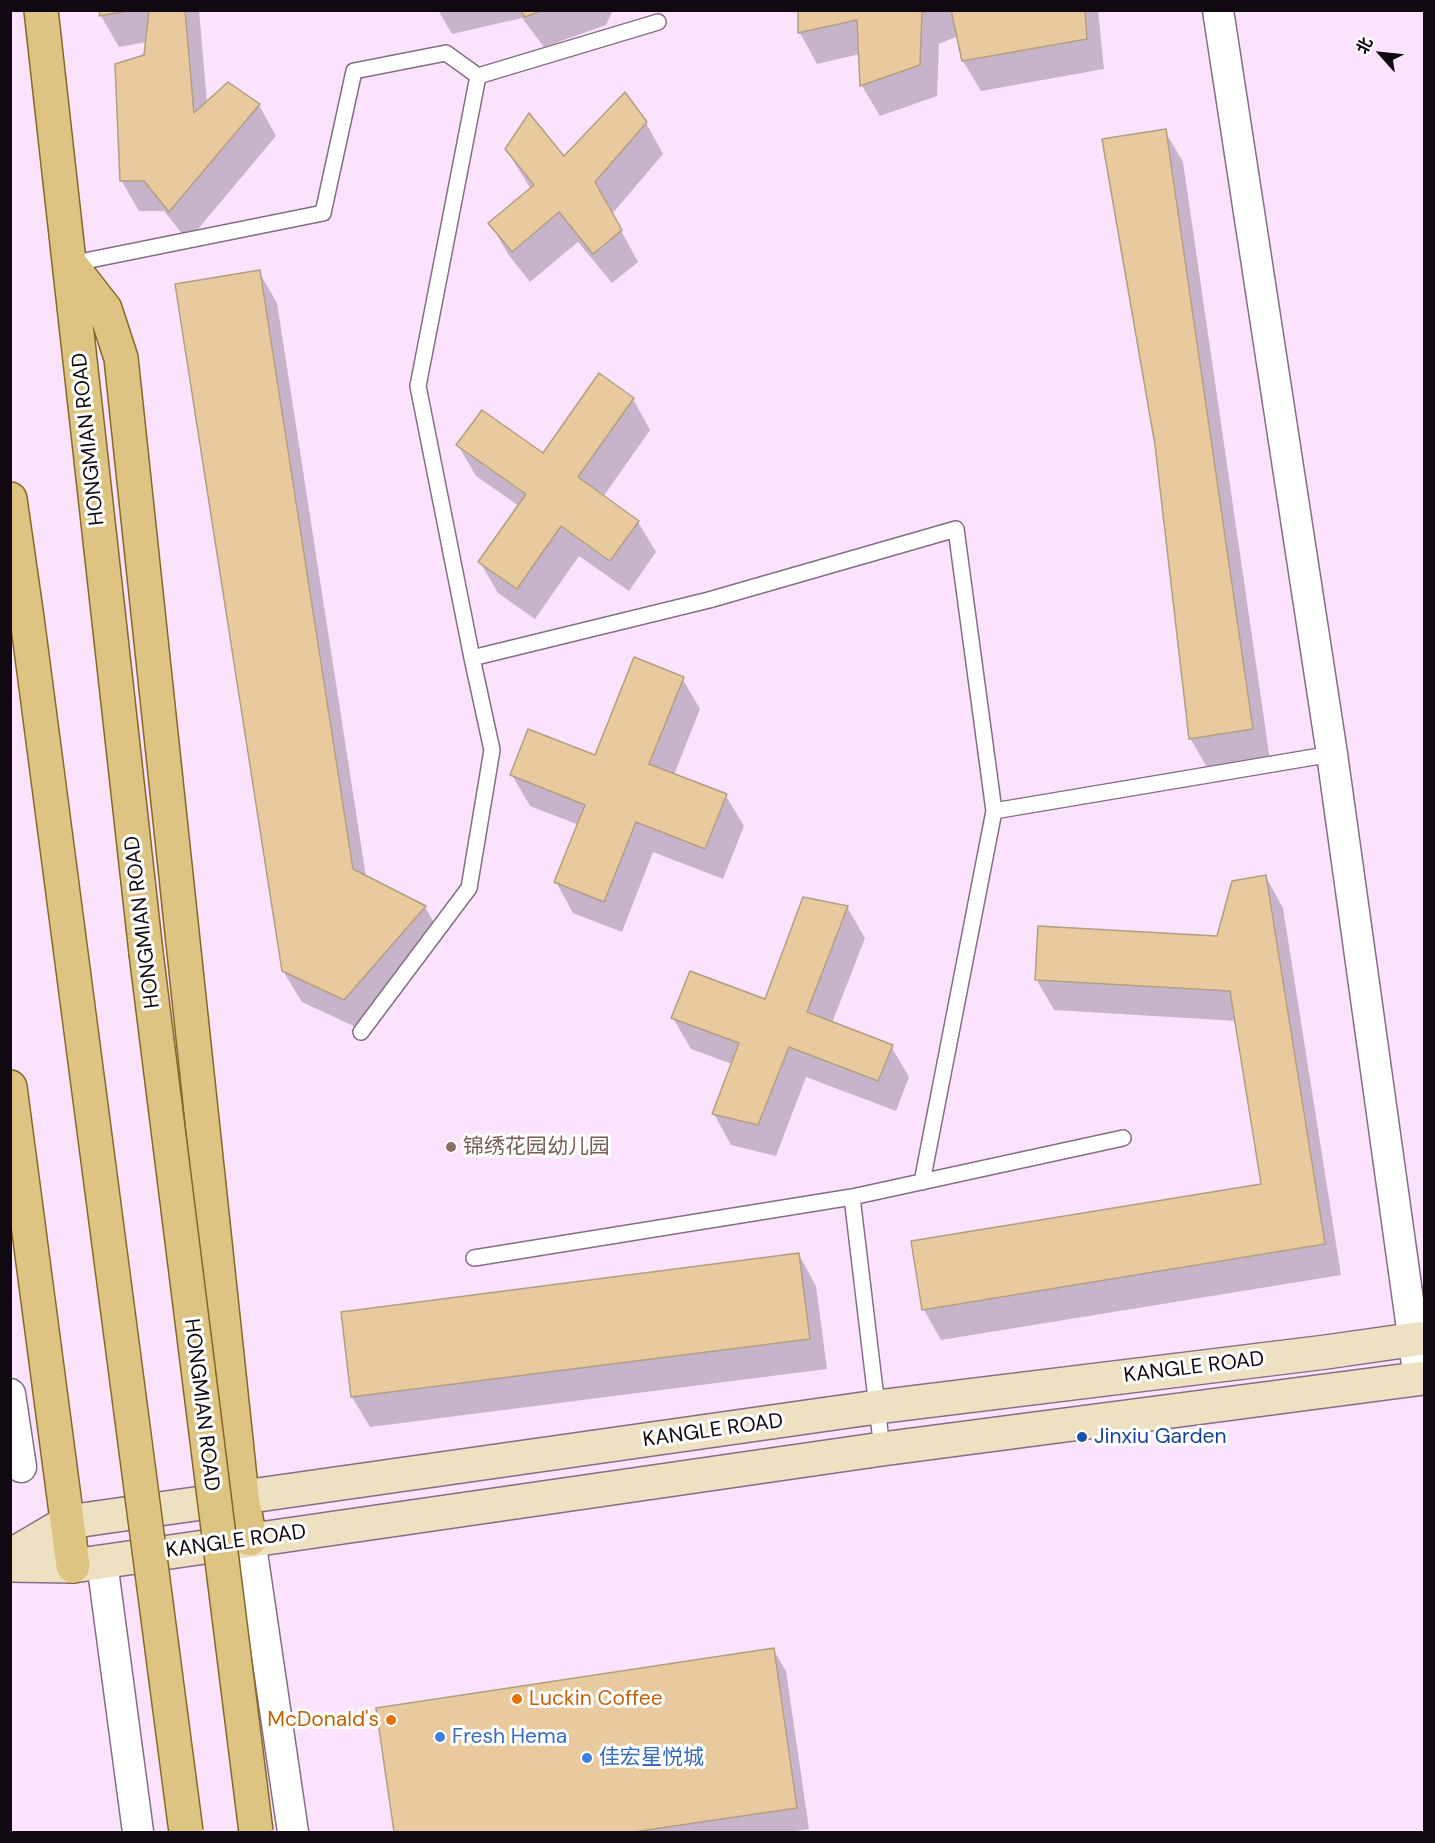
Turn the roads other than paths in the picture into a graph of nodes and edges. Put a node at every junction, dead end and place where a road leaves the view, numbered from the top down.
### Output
1 (41, 10) edge
2 (1218, 10) edge
3 (658, 22) dead end
4 (478, 76) junction
5 (70, 264) junction
6 (10, 499) edge
7 (472, 658) junction
8 (1332, 754) junction
9 (994, 811) junction
10 (361, 1032) dead end
11 (10, 1088) edge
12 (1123, 1138) dead end
13 (922, 1182) junction
14 (852, 1197) junction
15 (474, 1258) dead end
16 (1418, 1338) edge
17 (1422, 1379) edge
18 (10, 1394) edge
19 (877, 1407) junction
20 (882, 1449) junction
21 (21, 1467) dead end
22 (242, 1497) junction
23 (68, 1522) junction
24 (250, 1539) junction
25 (10, 1556) edge
26 (88, 1564) junction
27 (10, 1565) edge
28 (138, 1833) edge
29 (186, 1833) edge
30 (256, 1833) edge
31 (293, 1833) edge

1 - 5 main road, HONGMIAN ROAD
2 - 8 street
3 - 4 lane
4 - 5 lane
4 - 7 lane
5 - 22 main road
5 - 30 main road, HONGMIAN ROAD, bridge
6 - 29 main road, bridge
7 - 9 lane
7 - 10 lane
8 - 9 lane
8 - 16 street
9 - 13 lane
11 - 23 main road
12 - 13 lane
13 - 14 lane
14 - 15 lane
14 - 19 lane
16 - 17 street
16 - 19 street, KANGLE ROAD
17 - 20 street, KANGLE ROAD
18 - 21 street
19 - 20 lane
19 - 22 street, KANGLE ROAD
20 - 24 street, KANGLE ROAD
22 - 23 street, KANGLE ROAD
22 - 24 main road
23 - 25 street, KANGLE ROAD
23 - 26 main road
24 - 26 street, KANGLE ROAD
24 - 31 street
26 - 27 street, KANGLE ROAD
26 - 28 street

